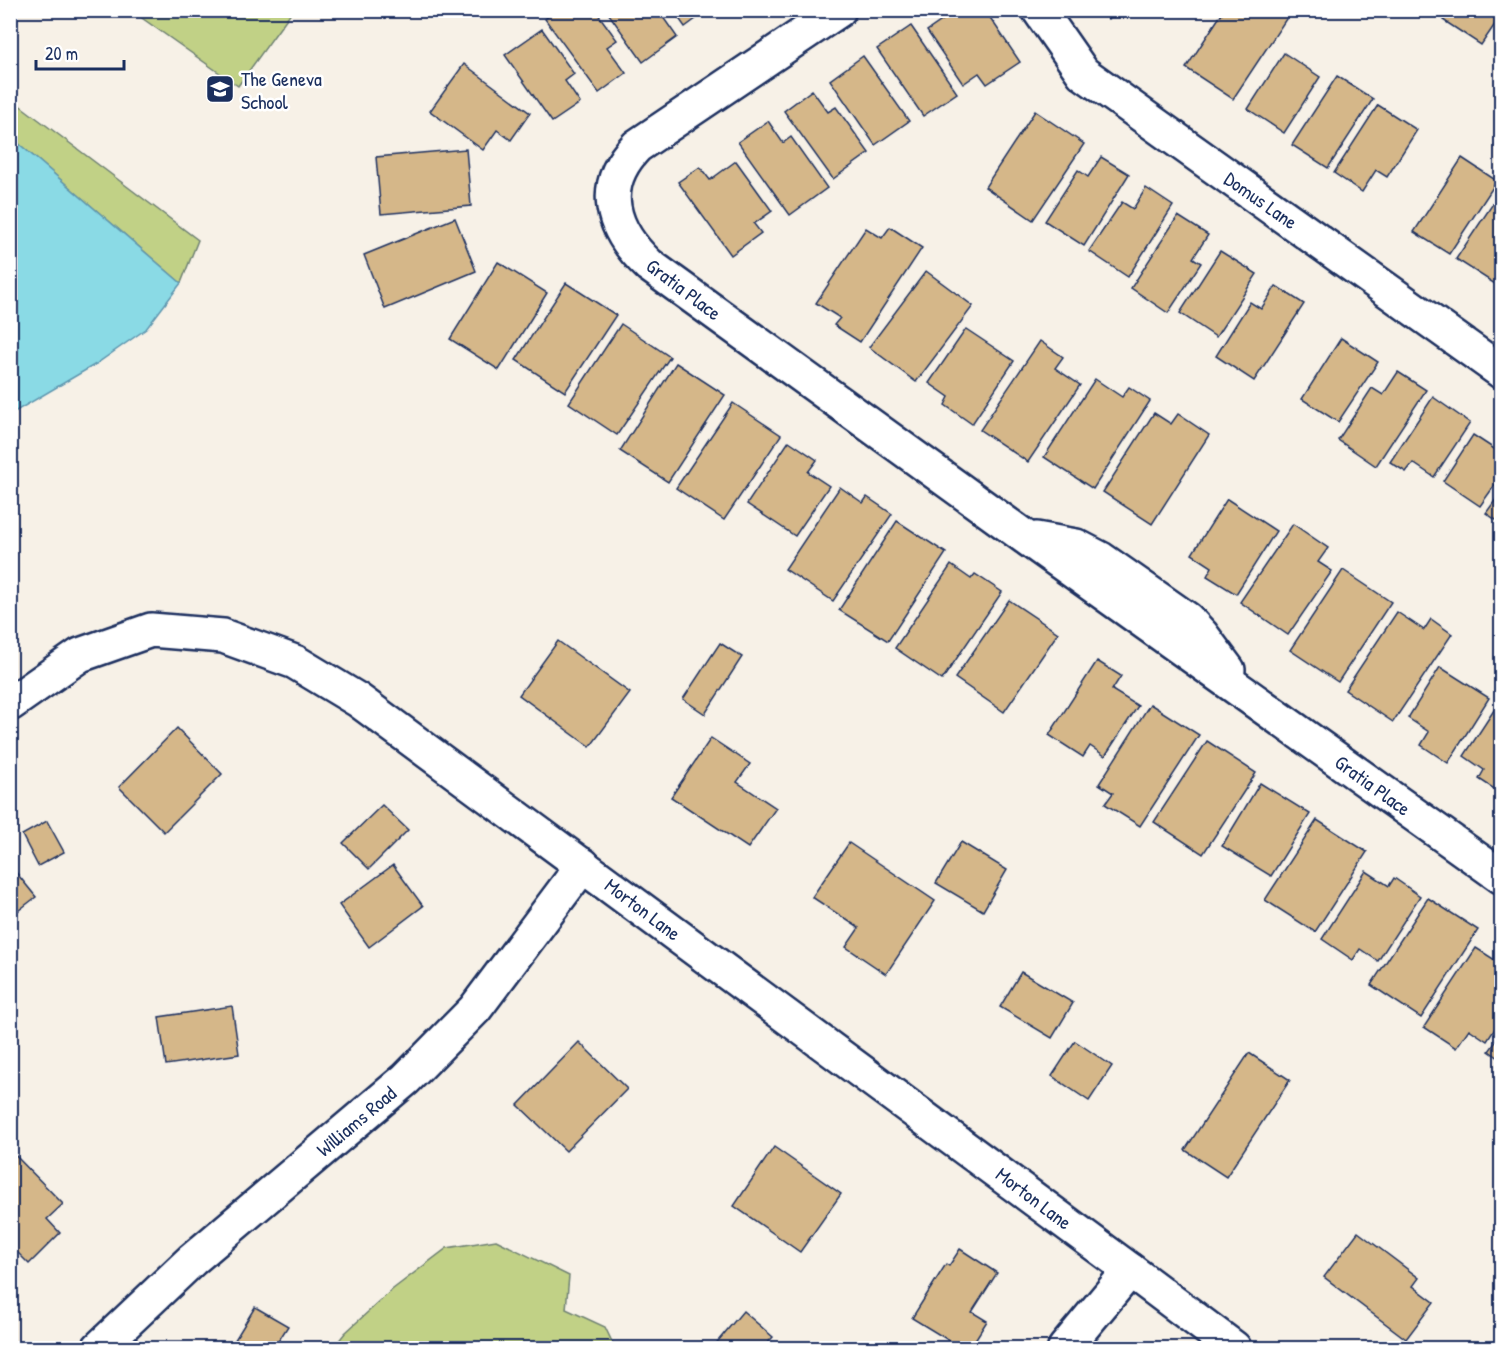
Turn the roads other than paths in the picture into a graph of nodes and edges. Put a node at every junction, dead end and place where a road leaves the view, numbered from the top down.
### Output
1 (839, 10) edge
2 (1039, 10) edge
3 (1502, 372) edge
4 (10, 704) edge
5 (583, 865) junction
6 (1502, 877) edge
7 (1130, 1270) junction
8 (99, 1348) edge
9 (1065, 1348) edge
10 (1234, 1348) edge

1 - 6 street, Gratia Place
2 - 3 street, Domus Lane
4 - 5 street, Morton Lane
5 - 7 street, Morton Lane
5 - 8 street, Williams Road
7 - 9 street
7 - 10 street, Morton Lane

